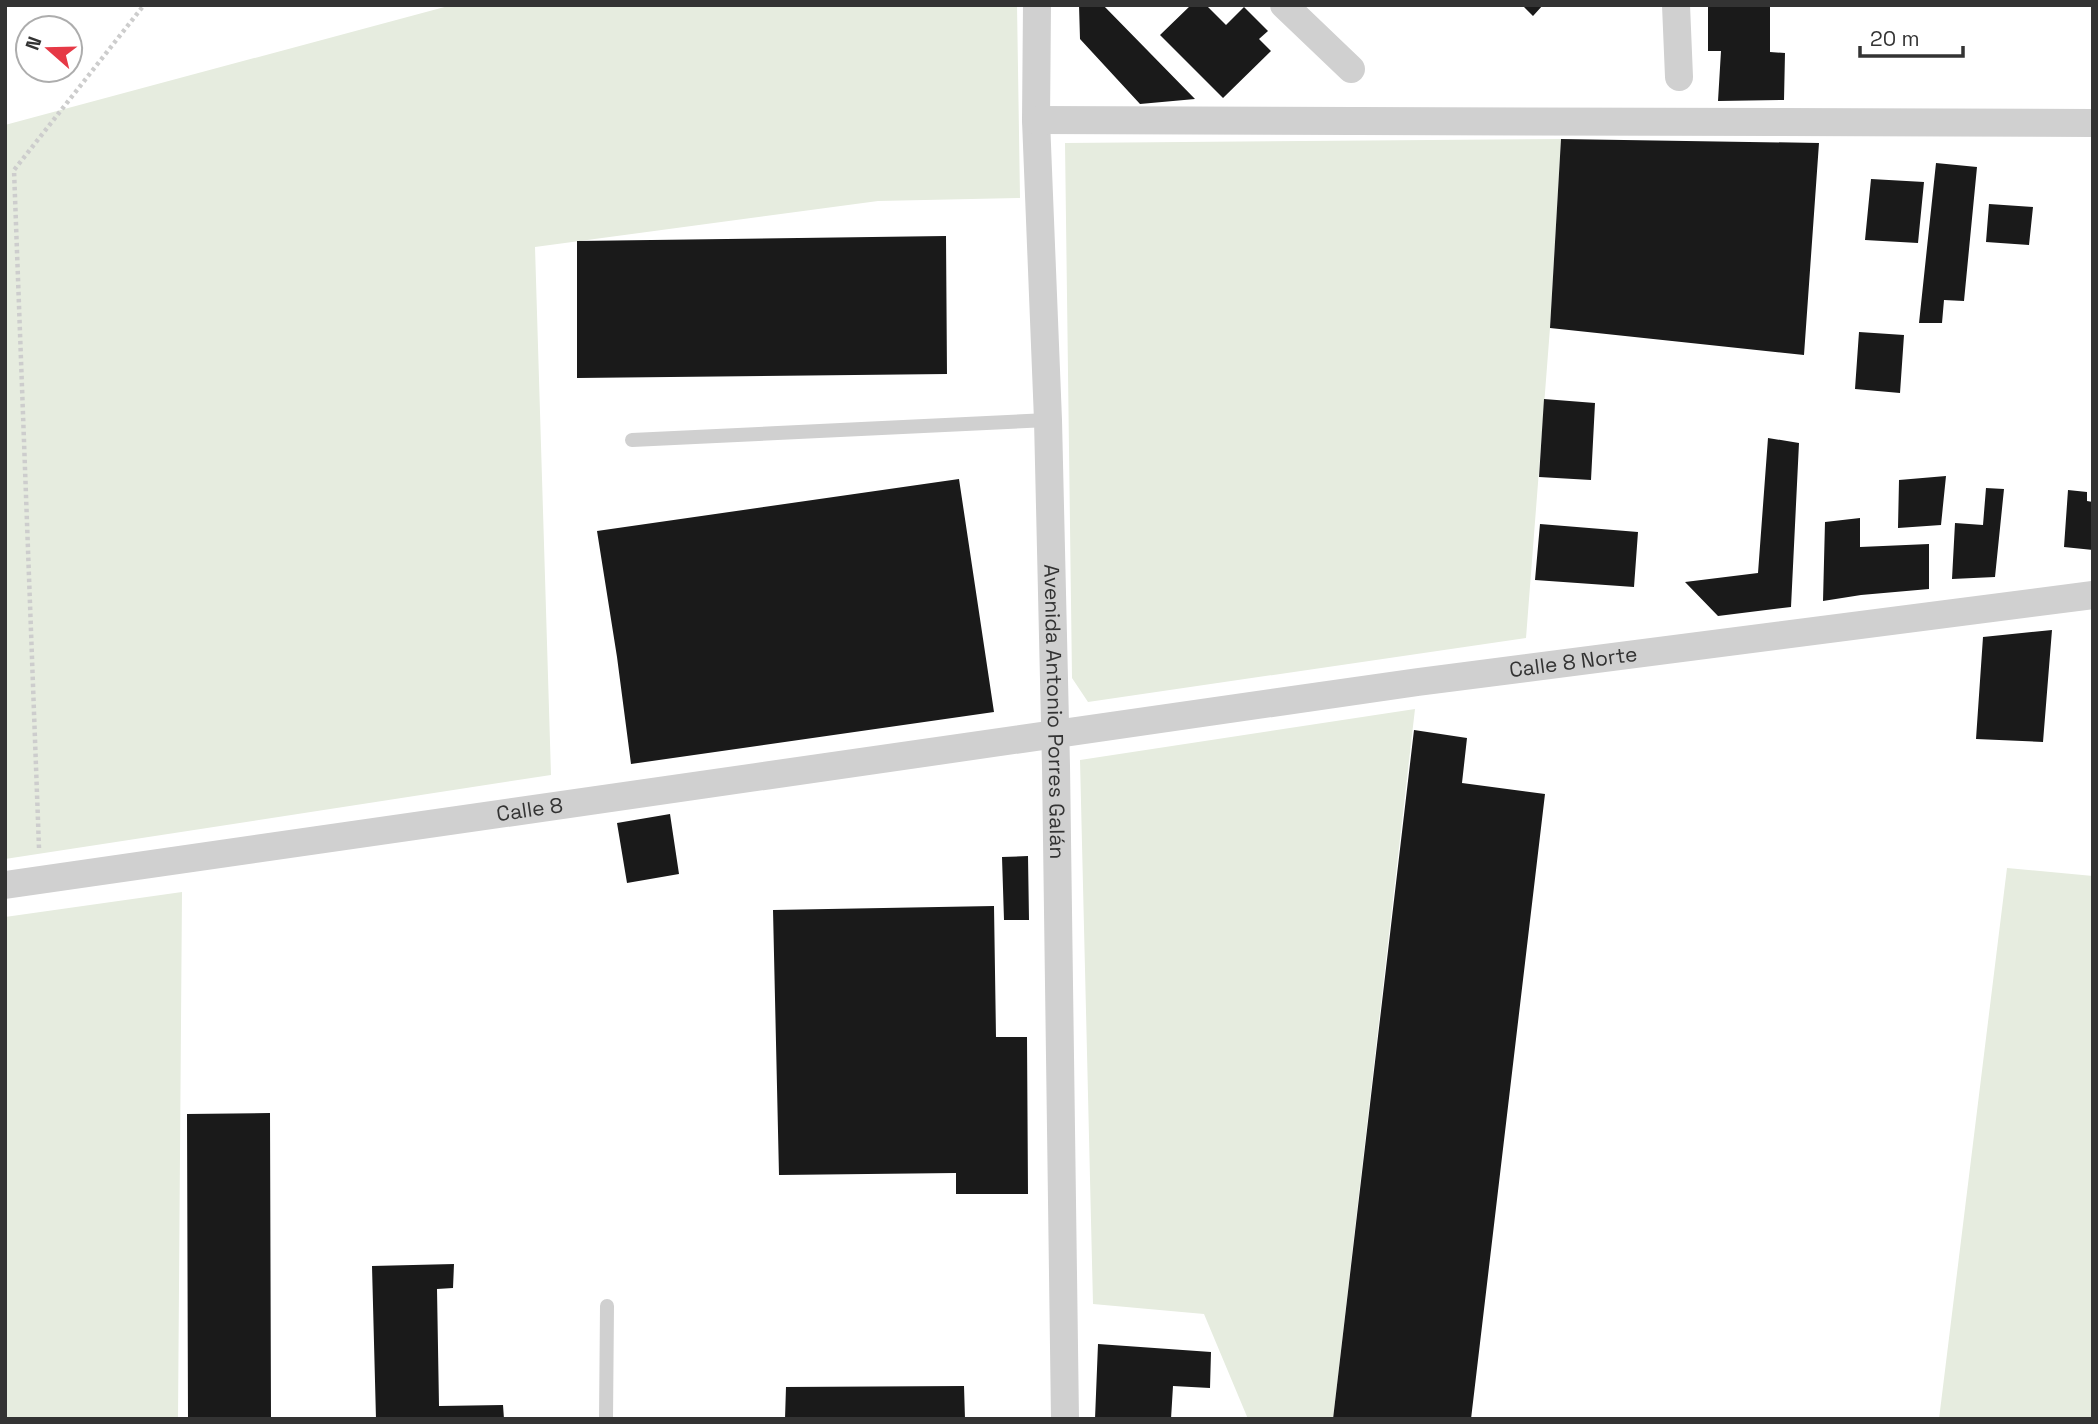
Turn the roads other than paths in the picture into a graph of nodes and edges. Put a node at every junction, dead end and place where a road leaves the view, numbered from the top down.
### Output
1 (1037, 5) edge
2 (1284, 5) edge
3 (1676, 5) edge
4 (1351, 69) dead end
5 (1679, 77) dead end
6 (1036, 120) junction
7 (2093, 122) edge
8 (1048, 420) junction
9 (632, 440) dead end
10 (2093, 595) edge
11 (1054, 735) junction
12 (5, 885) edge
13 (607, 1306) dead end
14 (606, 1419) edge
15 (1065, 1419) edge

1 - 6 street, Avenida Antonio Porres Galán
2 - 4 street
3 - 5 street
6 - 7 street
6 - 8 street, Avenida Antonio Porres Galán
8 - 9 lane
8 - 11 street, Avenida Antonio Porres Galán
10 - 11 street, Calle 8 Norte
11 - 12 street, Calle 8
11 - 15 street, Avenida Antonio Porres Galán
13 - 14 lane

